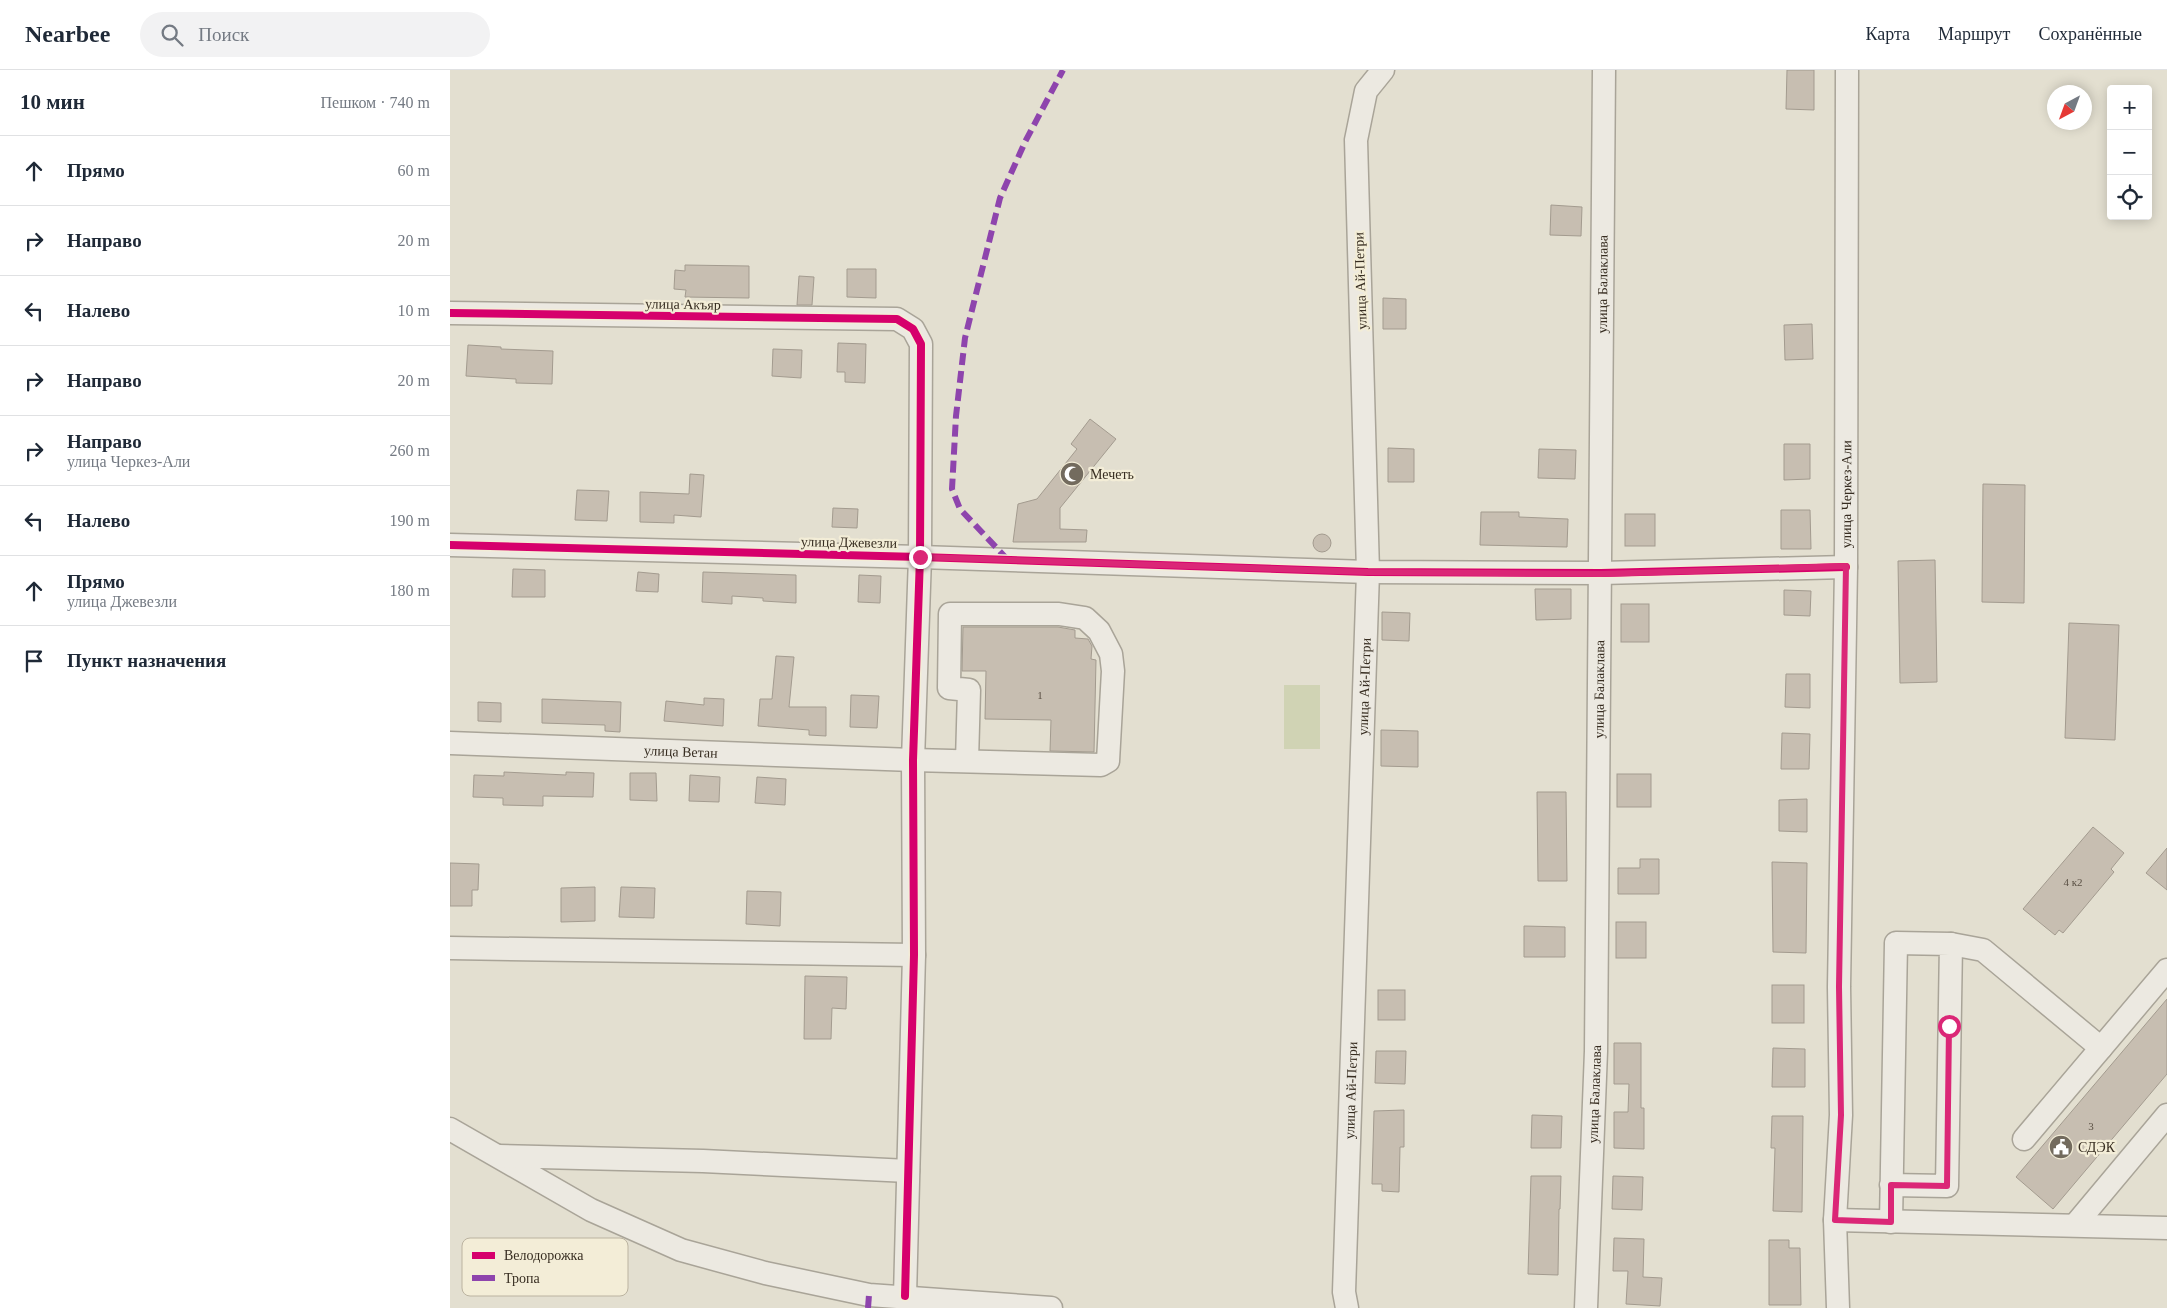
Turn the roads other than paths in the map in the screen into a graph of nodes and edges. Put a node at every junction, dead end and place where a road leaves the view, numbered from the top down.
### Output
1 (1383, 70) edge
2 (1604, 70) edge
3 (1847, 70) edge
4 (450, 314) edge
5 (450, 546) edge
6 (920, 557) junction
7 (1846, 566) junction
8 (1368, 572) junction
9 (1601, 574) junction
10 (450, 743) edge
11 (913, 760) junction
12 (967, 761) junction
13 (1951, 944) junction
14 (450, 948) edge
15 (914, 955) junction
16 (2167, 970) edge
17 (2101, 1048) junction
18 (2167, 1115) edge
19 (450, 1129) edge
20 (2024, 1139) dead end
21 (497, 1156) junction
22 (908, 1171) junction
23 (1891, 1185) junction
24 (1835, 1220) junction
25 (1891, 1222) junction
26 (2075, 1225) junction
27 (2167, 1228) edge
28 (905, 1296) junction
29 (1051, 1308) edge
30 (1347, 1308) edge
31 (1586, 1308) edge
32 (1838, 1308) edge

1 - 8 street, улица Ай-Петри
2 - 9 street, улица Балаклава
3 - 7 street, улица Черкез-Али
4 - 6 street, улица Акъяр
5 - 6 street, улица Джевезли
6 - 8 street, улица Джевезли
6 - 11 street
7 - 9 street, улица Джевезли
7 - 24 street, улица Черкез-Али
8 - 9 street, улица Джевезли
8 - 30 street, улица Ай-Петри
9 - 31 street, улица Балаклава
10 - 11 street, улица Ветан
11 - 12 street, улица Ветан
11 - 15 street
12 - 12 street, улица Ветан
13 - 17 street
13 - 23 street
13 - 23 street
14 - 15 street
15 - 22 street
16 - 17 street
17 - 20 street
18 - 26 street
19 - 21 street
21 - 22 street
21 - 28 street
22 - 28 street
23 - 25 street
24 - 25 street
24 - 32 street, улица Черкез-Али
25 - 26 street
26 - 27 street
28 - 29 street

